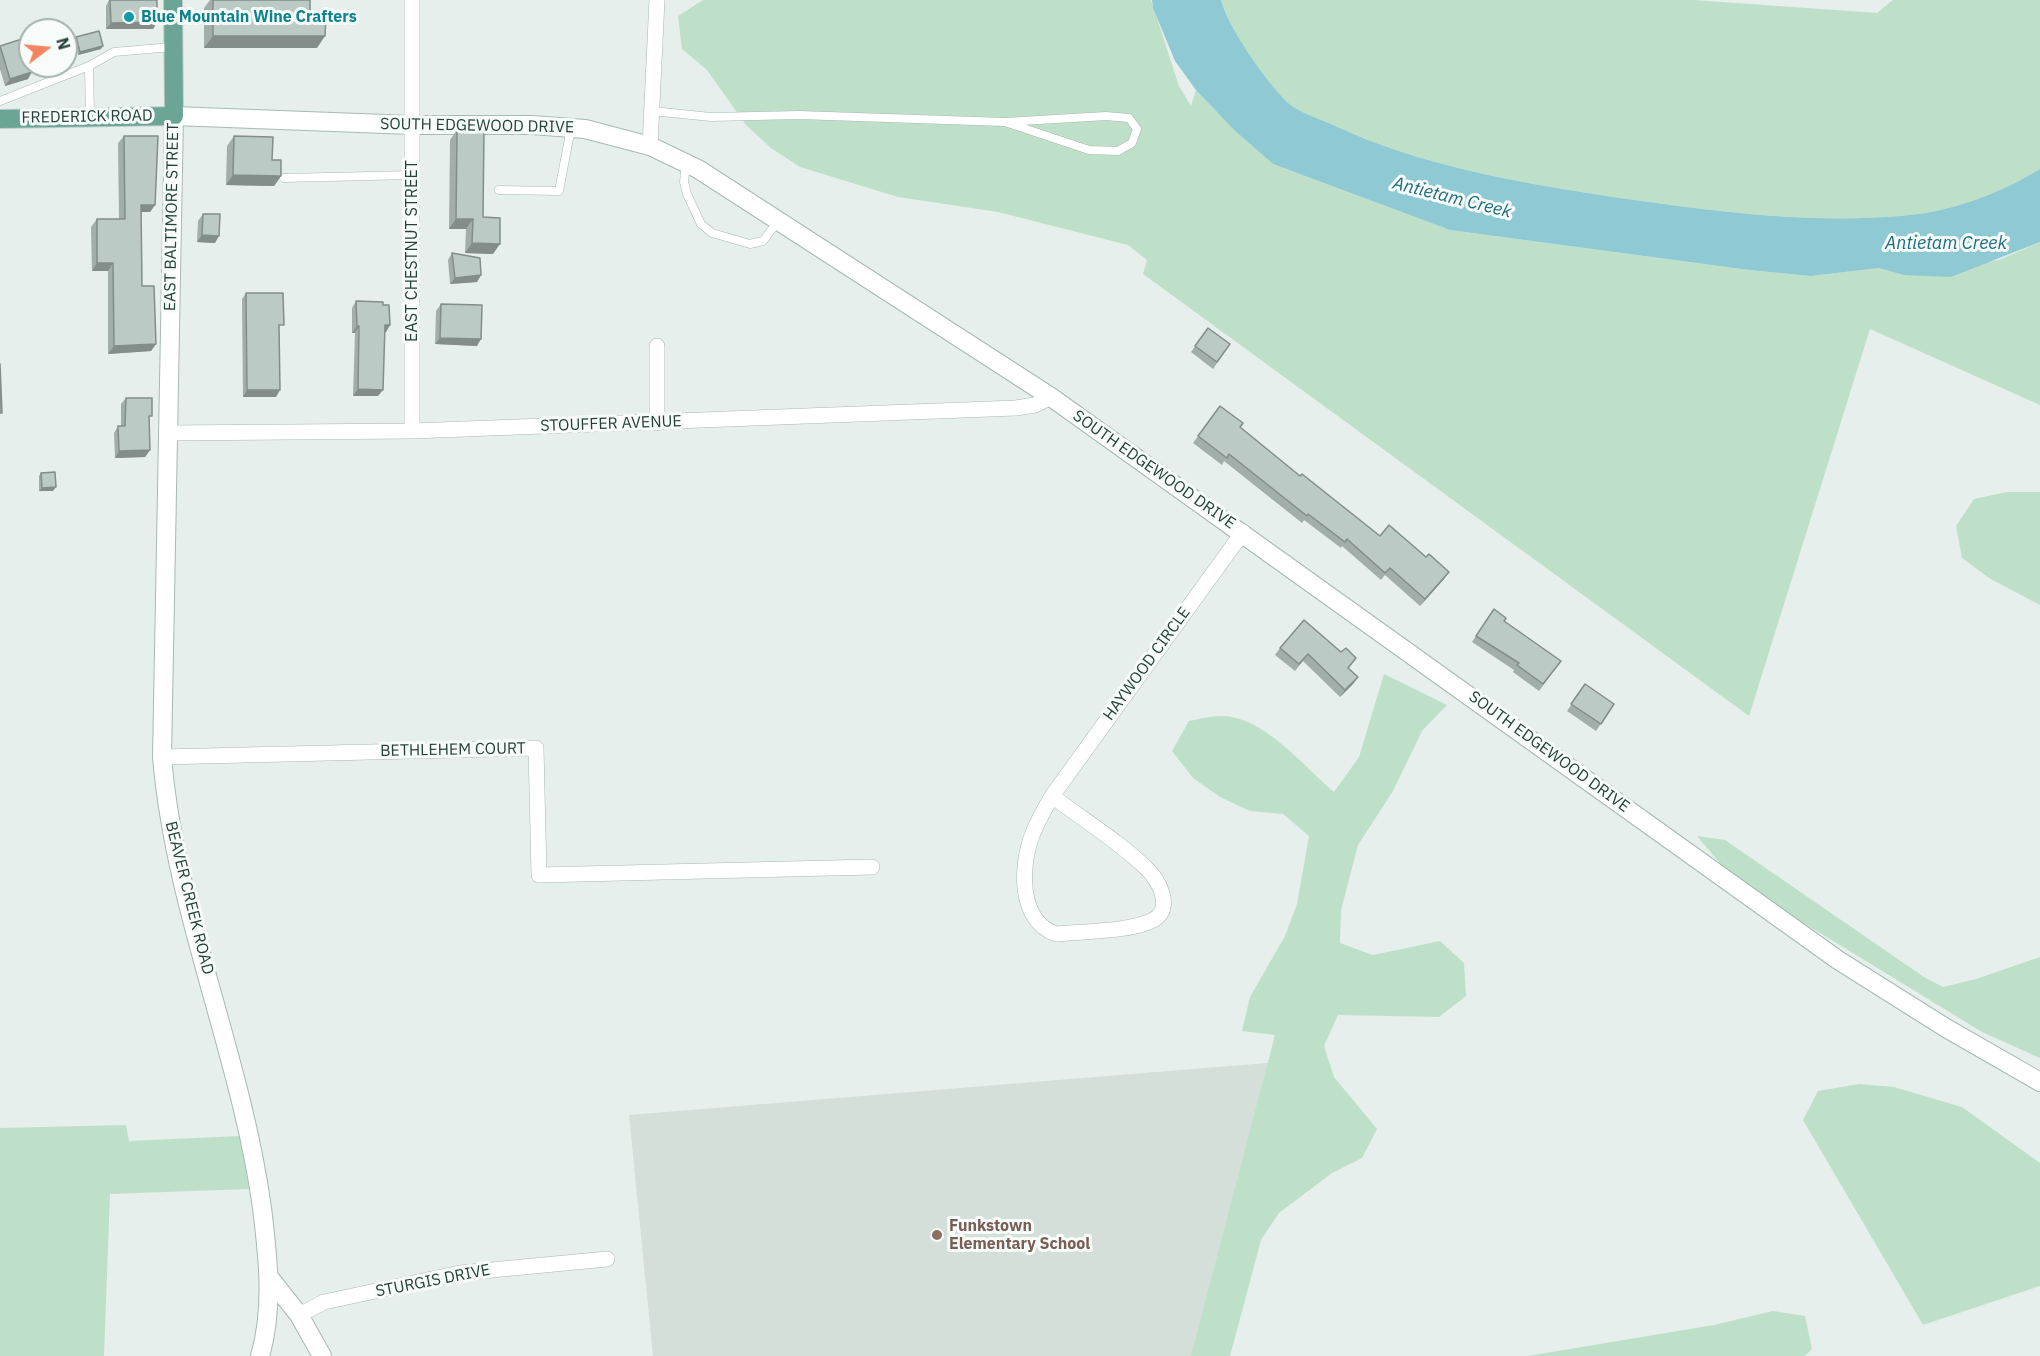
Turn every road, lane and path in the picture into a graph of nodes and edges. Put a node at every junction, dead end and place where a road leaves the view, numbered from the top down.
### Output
1 (173, 0) edge
2 (412, 0) edge
3 (657, 0) edge
4 (172, 47) junction
5 (89, 66) junction
6 (0, 101) edge
7 (652, 111) junction
8 (174, 116) junction
9 (90, 117) junction
10 (0, 119) edge
11 (1005, 122) junction
12 (412, 125) junction
13 (571, 128) junction
14 (650, 146) junction
15 (686, 164) junction
16 (412, 175) junction
17 (284, 178) edge
18 (499, 189) dead end
19 (779, 220) junction
20 (657, 346) dead end
21 (1051, 397) junction
22 (657, 423) junction
23 (412, 431) junction
24 (168, 433) junction
25 (1243, 532) junction
26 (162, 757) junction
27 (1052, 796) junction
28 (872, 867) dead end
29 (2040, 1082) edge
30 (607, 1259) dead end
31 (269, 1277) junction
32 (299, 1315) junction
33 (260, 1356) edge
34 (322, 1356) edge

1 - 4 main road, EAST BALTIMORE STREET
2 - 12 street, EAST CHESTNUT STREET
3 - 7 street
4 - 5 lane
4 - 8 main road, EAST BALTIMORE STREET
5 - 6 lane
5 - 9 lane
7 - 11 lane
7 - 14 street
8 - 9 main road, FREDERICK ROAD
8 - 12 main road, SOUTH EDGEWOOD DRIVE
8 - 24 main road, EAST BALTIMORE STREET
9 - 10 main road, FREDERICK ROAD
11 - 11 lane
12 - 13 main road, SOUTH EDGEWOOD DRIVE
12 - 16 street, EAST CHESTNUT STREET
13 - 14 main road, SOUTH EDGEWOOD DRIVE
13 - 18 lane
14 - 15 main road, SOUTH EDGEWOOD DRIVE
15 - 19 main road, SOUTH EDGEWOOD DRIVE
15 - 19 lane
16 - 17 lane
16 - 23 street, EAST CHESTNUT STREET
19 - 21 main road, SOUTH EDGEWOOD DRIVE
20 - 22 street
21 - 22 street, STOUFFER AVENUE
21 - 25 main road, SOUTH EDGEWOOD DRIVE
22 - 23 street, STOUFFER AVENUE
23 - 24 street, STOUFFER AVENUE
24 - 26 main road, BEAVER CREEK ROAD
25 - 27 street, HAYWOOD CIRCLE
25 - 29 main road, SOUTH EDGEWOOD DRIVE
26 - 28 street, BETHLEHEM COURT
26 - 31 main road, BEAVER CREEK ROAD
27 - 27 street, HAYWOOD CIRCLE
30 - 32 street, STURGIS DRIVE
31 - 32 main road
31 - 33 main road, BEAVER CREEK ROAD
32 - 34 main road

